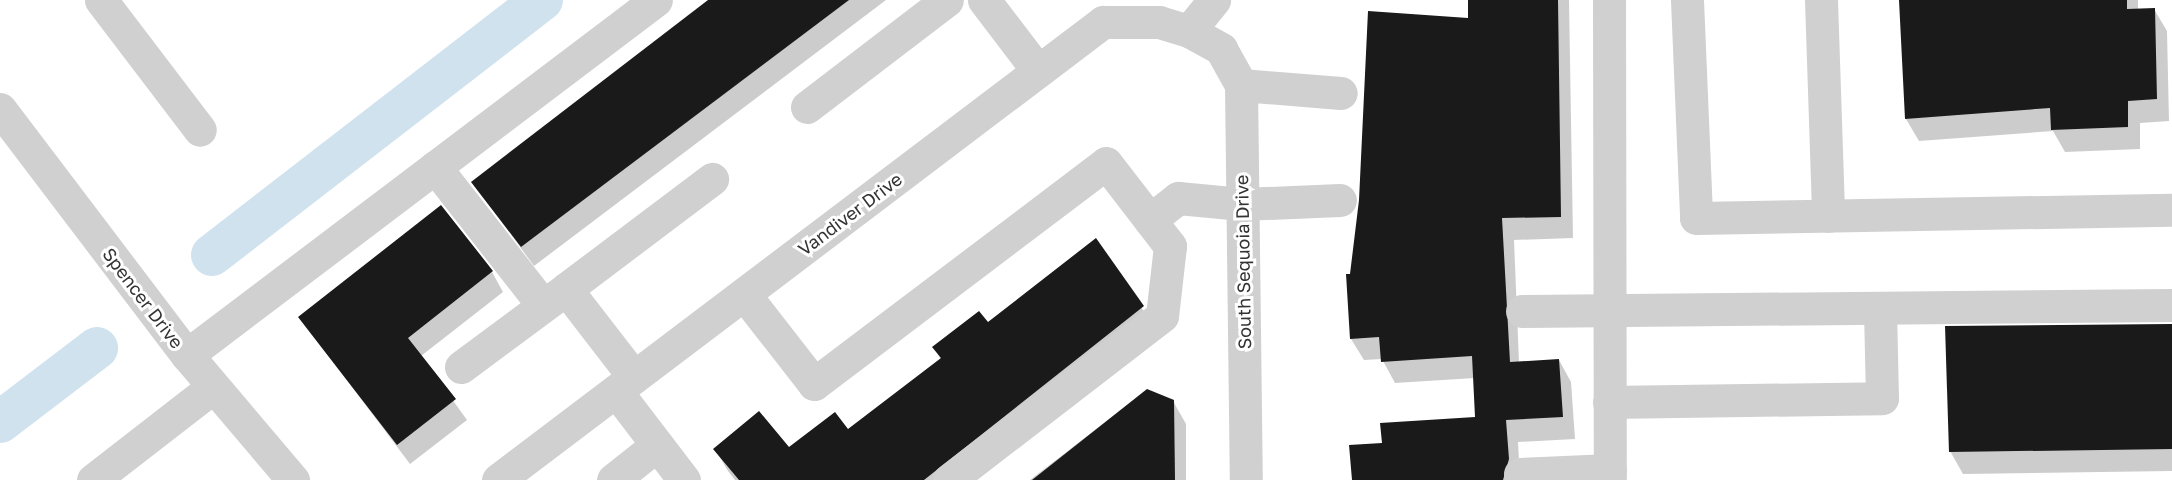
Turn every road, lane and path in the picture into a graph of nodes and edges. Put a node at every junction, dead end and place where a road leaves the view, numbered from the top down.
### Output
1 (101, 0) edge
2 (656, 0) edge
3 (947, 0) edge
4 (984, 0) edge
5 (1215, 0) edge
6 (1609, 0) edge
7 (1687, 0) edge
8 (1821, 0) edge
9 (1190, 31) junction
10 (1221, 49) joint
11 (1038, 71) junction
12 (1241, 85) junction
13 (1341, 93) dead end
14 (807, 107) dead end
15 (0, 109) edge
16 (200, 130) dead end
17 (435, 167) junction
18 (712, 179) dead end
19 (1340, 200) dead end
20 (1242, 204) junction
21 (2172, 210) edge
22 (1828, 216) junction
23 (1150, 220) junction
24 (744, 294) junction
25 (555, 297) junction
26 (2172, 304) edge
27 (1880, 309) junction
28 (1522, 311) dead end
29 (1608, 313) junction
30 (187, 356) junction
31 (461, 367) dead end
32 (625, 384) junction
33 (213, 387) junction
34 (1609, 402) junction
35 (657, 445) junction
36 (517, 474) edge
37 (1520, 474) dead end
38 (1610, 475) edge
39 (93, 480) edge
40 (293, 480) edge
41 (613, 480) edge
42 (684, 480) edge
43 (948, 480) edge
44 (1246, 480) edge

1 - 16 street
2 - 17 street
3 - 14 street
4 - 11 street
5 - 9 street
6 - 29 street
7 - 22 street
8 - 22 street
9 - 10 street, Vandiver Drive
9 - 11 street, Vandiver Drive
10 - 12 street, South Sequoia Drive
11 - 24 street, Vandiver Drive
12 - 13 street
12 - 20 street, South Sequoia Drive
15 - 30 street, Spencer Drive
17 - 25 street
17 - 30 street
18 - 25 street
19 - 20 street
20 - 23 street
20 - 44 street, South Sequoia Drive
21 - 22 street
23 - 24 street
23 - 43 street
24 - 32 street, Vandiver Drive
25 - 31 street
25 - 32 street
26 - 27 street
27 - 29 street
27 - 34 street
28 - 29 street
29 - 34 street
30 - 33 street, Spencer Drive
32 - 35 street
32 - 36 street, Vandiver Drive
33 - 39 street
33 - 40 street, Spencer Drive
34 - 38 street
35 - 41 street
35 - 42 street
37 - 38 street

